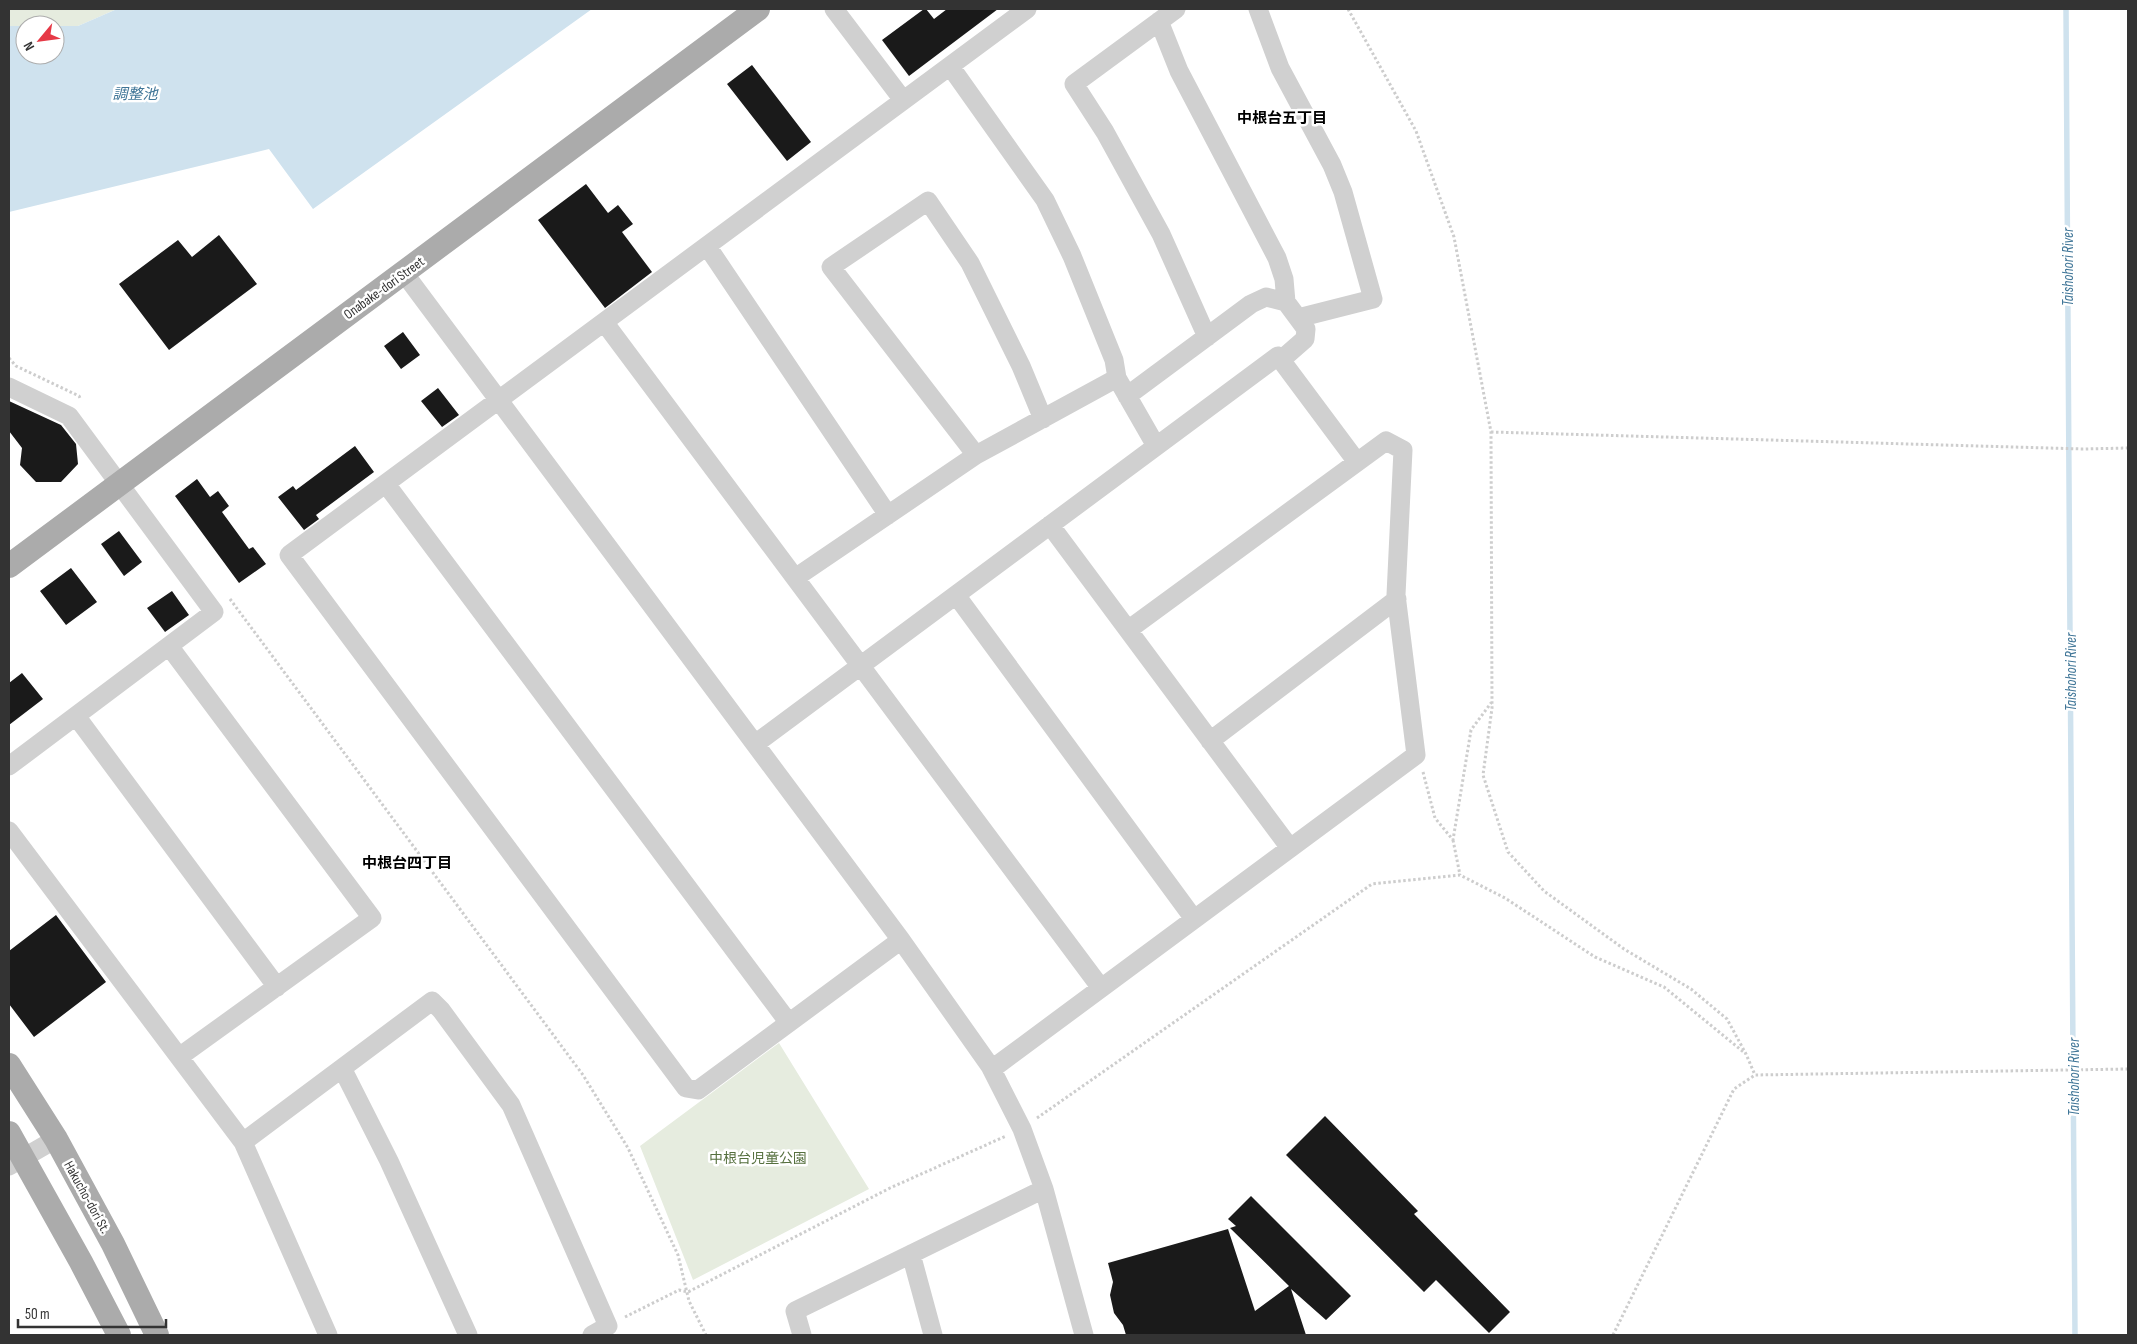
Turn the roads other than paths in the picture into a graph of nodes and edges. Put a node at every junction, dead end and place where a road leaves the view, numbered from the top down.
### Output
1 (758, 9) edge
2 (834, 9) edge
3 (1027, 9) edge
4 (1176, 9) edge
5 (1258, 9) edge
6 (1159, 21) junction
7 (950, 66) junction
8 (903, 100) junction
9 (707, 246) junction
10 (404, 273) junction
11 (1286, 302) junction
12 (1298, 318) junction
13 (604, 322) junction
14 (1207, 337) junction
15 (1281, 360) junction
16 (1117, 378) junction
17 (9, 386) edge
18 (1127, 396) junction
19 (500, 399) junction
20 (1043, 419) junction
21 (1156, 446) junction
22 (976, 456) junction
23 (1357, 462) junction
24 (119, 484) junction
25 (386, 484) junction
26 (888, 515) junction
27 (1050, 525) junction
28 (9, 566) edge
29 (795, 578) junction
30 (956, 595) junction
31 (1397, 599) junction
32 (1128, 630) junction
33 (169, 646) junction
34 (861, 666) junction
35 (76, 716) junction
36 (1210, 741) junction
37 (755, 744) junction
38 (9, 766) edge
39 (9, 830) edge
40 (1290, 848) junction
41 (1194, 919) junction
42 (901, 940) junction
43 (277, 987) junction
44 (1101, 988) junction
45 (789, 1023) junction
46 (179, 1058) junction
47 (9, 1065) edge
48 (342, 1068) junction
49 (992, 1069) junction
50 (9, 1133) edge
51 (56, 1139) junction
52 (243, 1142) junction
53 (16, 1162) edge
54 (1044, 1189) junction
55 (911, 1254) junction
56 (600, 1331) edge
57 (120, 1335) edge
58 (157, 1335) edge
59 (328, 1335) edge
60 (468, 1335) edge
61 (802, 1335) edge
62 (933, 1335) edge
63 (1084, 1335) edge

1 - 10 main road, Onabake-dori Street
2 - 8 street
3 - 7 street
4 - 6 street
5 - 12 street
6 - 11 street
6 - 14 street
7 - 8 street
7 - 16 street
8 - 9 street
9 - 13 street
9 - 26 street
10 - 19 street
10 - 24 main road, Onabake-dori Street
11 - 12 street
11 - 14 street
12 - 15 street
13 - 19 street
13 - 29 street
14 - 18 street
15 - 21 street
15 - 23 street
16 - 18 street
16 - 20 street
17 - 24 street
18 - 21 street
19 - 25 street
19 - 37 street
20 - 22 street
20 - 22 street
21 - 27 street
22 - 26 street
23 - 31 street
23 - 32 street
24 - 28 main road, Onabake-dori Street
24 - 33 street
25 - 45 street
25 - 45 street
26 - 29 street
27 - 30 street
27 - 32 street
29 - 34 street
30 - 34 street
30 - 41 street
31 - 36 street
31 - 40 street
32 - 36 street
33 - 35 street
33 - 43 street
34 - 37 street
34 - 44 street
35 - 38 street
35 - 43 street
36 - 40 street
37 - 42 street
39 - 46 street
40 - 41 street
41 - 44 street
42 - 45 street
42 - 49 street
43 - 46 street
44 - 49 street
46 - 52 street
47 - 51 main road, Hakucho-dori St.
48 - 52 street
48 - 56 street
48 - 60 street
49 - 54 street
50 - 53 main road
51 - 53 street
51 - 58 main road, Hakucho-dori St.
52 - 59 street
53 - 57 main road
54 - 55 street
54 - 63 street
55 - 61 street
55 - 62 street

